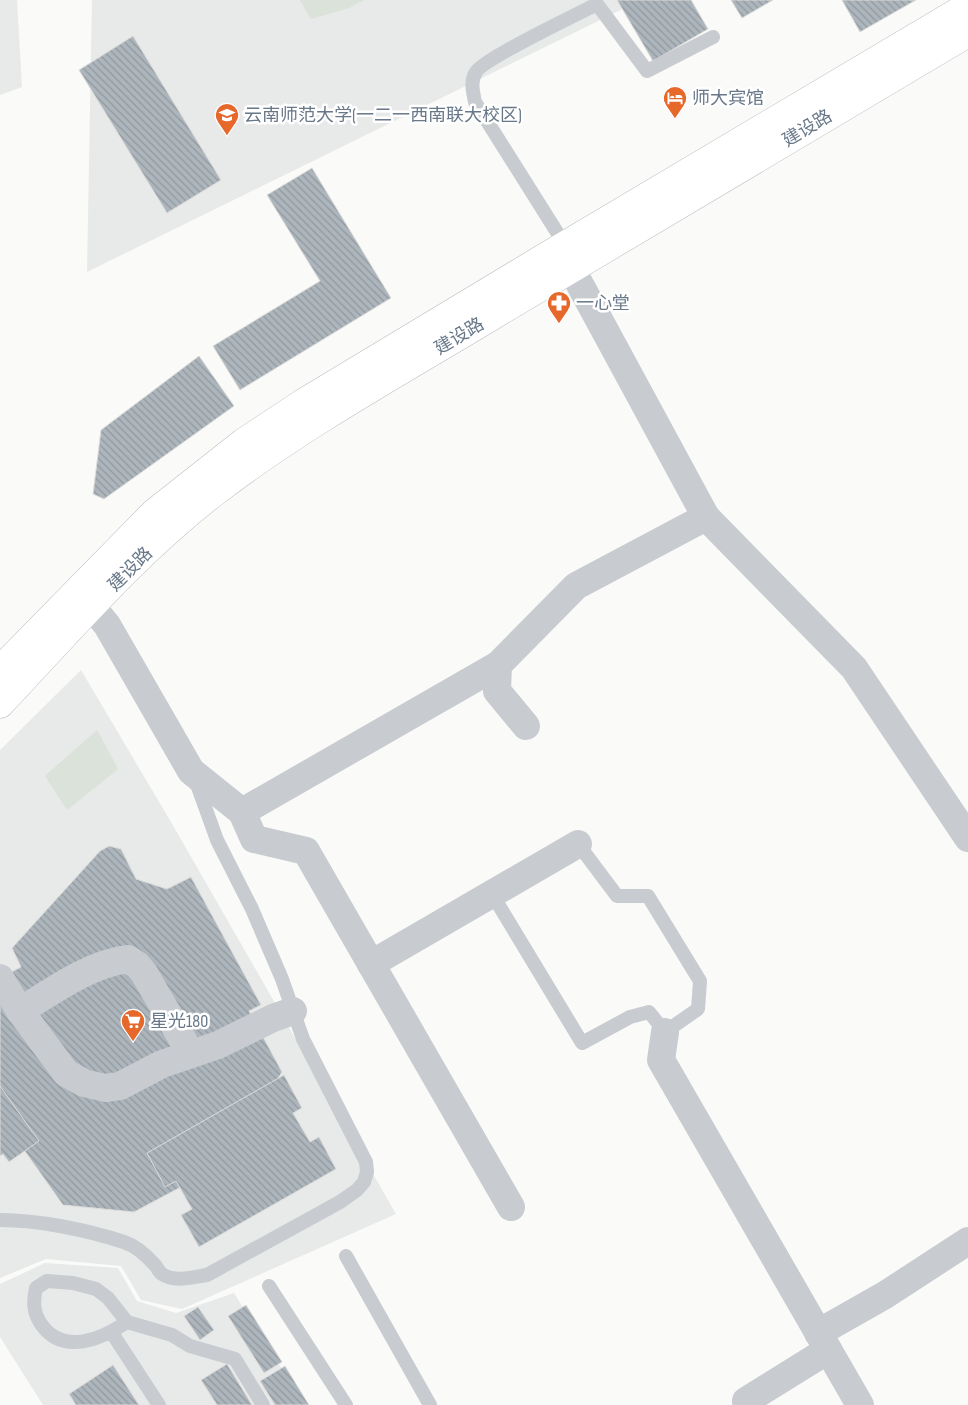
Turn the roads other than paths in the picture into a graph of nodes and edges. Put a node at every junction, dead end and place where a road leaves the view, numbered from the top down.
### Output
1 (968, 6) edge
2 (968, 33) edge
3 (713, 37) dead end
4 (568, 257) junction
5 (706, 517) junction
6 (92, 607) junction
7 (498, 665) junction
8 (0, 670) edge
9 (0, 704) edge
10 (526, 726) dead end
11 (191, 771) junction
12 (242, 812) junction
13 (968, 838) edge
14 (578, 844) joint
15 (492, 894) junction
16 (371, 964) junction
17 (0, 978) edge
18 (20, 1011) junction
19 (293, 1011) junction
20 (665, 1032) junction
21 (191, 1054) junction
22 (511, 1207) dead end
23 (0, 1220) edge
24 (968, 1241) edge
25 (346, 1256) dead end
26 (269, 1286) dead end
27 (127, 1322) junction
28 (112, 1333) junction
29 (823, 1341) junction
30 (746, 1400) dead end
31 (159, 1405) edge
32 (263, 1405) edge
33 (346, 1405) edge
34 (430, 1405) edge
35 (860, 1405) edge

1 - 4 street, 建设路
2 - 4 street, 建设路
3 - 4 lane
4 - 5 street
4 - 6 street, 建设路
4 - 8 street, 建设路
5 - 7 street
5 - 13 street
6 - 9 street, 建设路
6 - 11 street
7 - 10 street
7 - 12 street
11 - 12 street
11 - 19 lane
12 - 16 street
14 - 15 street
14 - 20 lane
15 - 16 street
15 - 20 lane
16 - 22 street
17 - 18 street
18 - 21 street
18 - 21 street
19 - 21 street
19 - 23 lane
20 - 29 street
24 - 29 street
25 - 34 lane
26 - 33 lane
27 - 28 lane
27 - 28 lane
27 - 32 lane
28 - 31 lane
29 - 30 street
29 - 35 street

